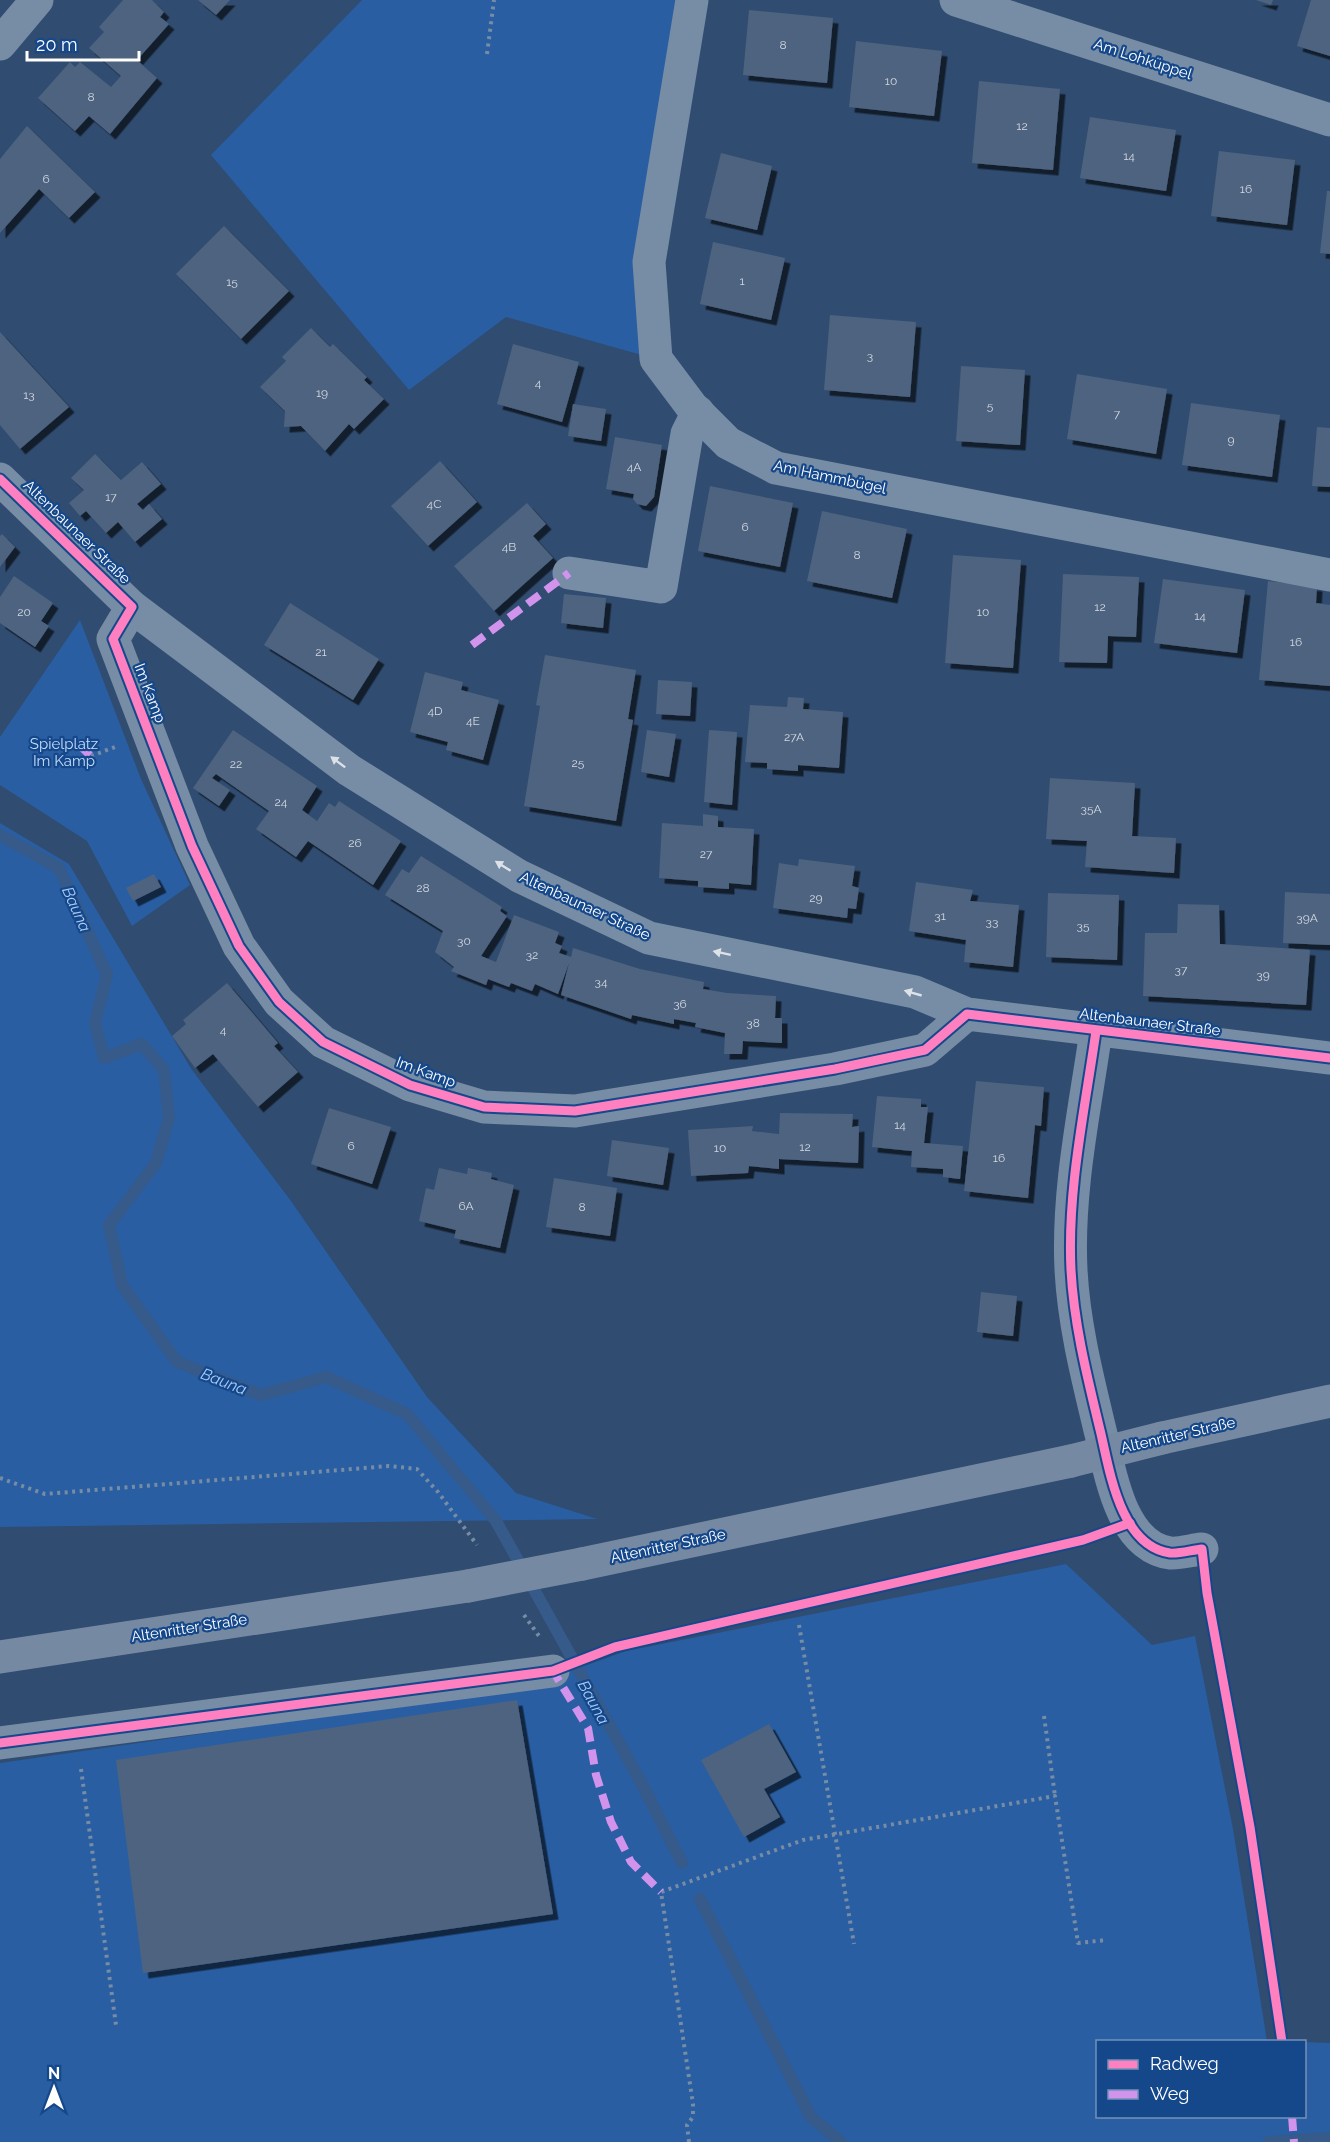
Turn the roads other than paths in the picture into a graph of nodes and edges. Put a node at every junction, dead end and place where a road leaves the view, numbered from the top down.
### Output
1 (36, 0) edge
2 (692, 0) edge
3 (956, 0) edge
4 (1018, 8) edge
5 (0, 44) edge
6 (1330, 120) edge
7 (698, 412) junction
8 (0, 479) edge
9 (569, 573) dead end
10 (1330, 575) edge
11 (132, 607) junction
12 (967, 1014) junction
13 (1096, 1031) junction
14 (1330, 1058) edge
15 (1330, 1401) edge
16 (1202, 1549) dead end
17 (0, 1657) edge
18 (553, 1671) dead end
19 (0, 1743) edge

1 - 5 street
2 - 7 street, Am Hammbügel
3 - 4 street, Am Lohküppel
4 - 6 street, Am Lohküppel
7 - 9 street
7 - 10 street, Am Hammbügel
8 - 11 street, Altenbaunaer Straße
12 -> 11 street, Altenbaunaer Straße
11 - 12 street, Im Kamp
12 - 13 street, Altenbaunaer Straße
13 - 14 street, Altenbaunaer Straße
13 - 16 street
15 - 17 main road, Altenritter Straße, bridge
18 - 19 street

